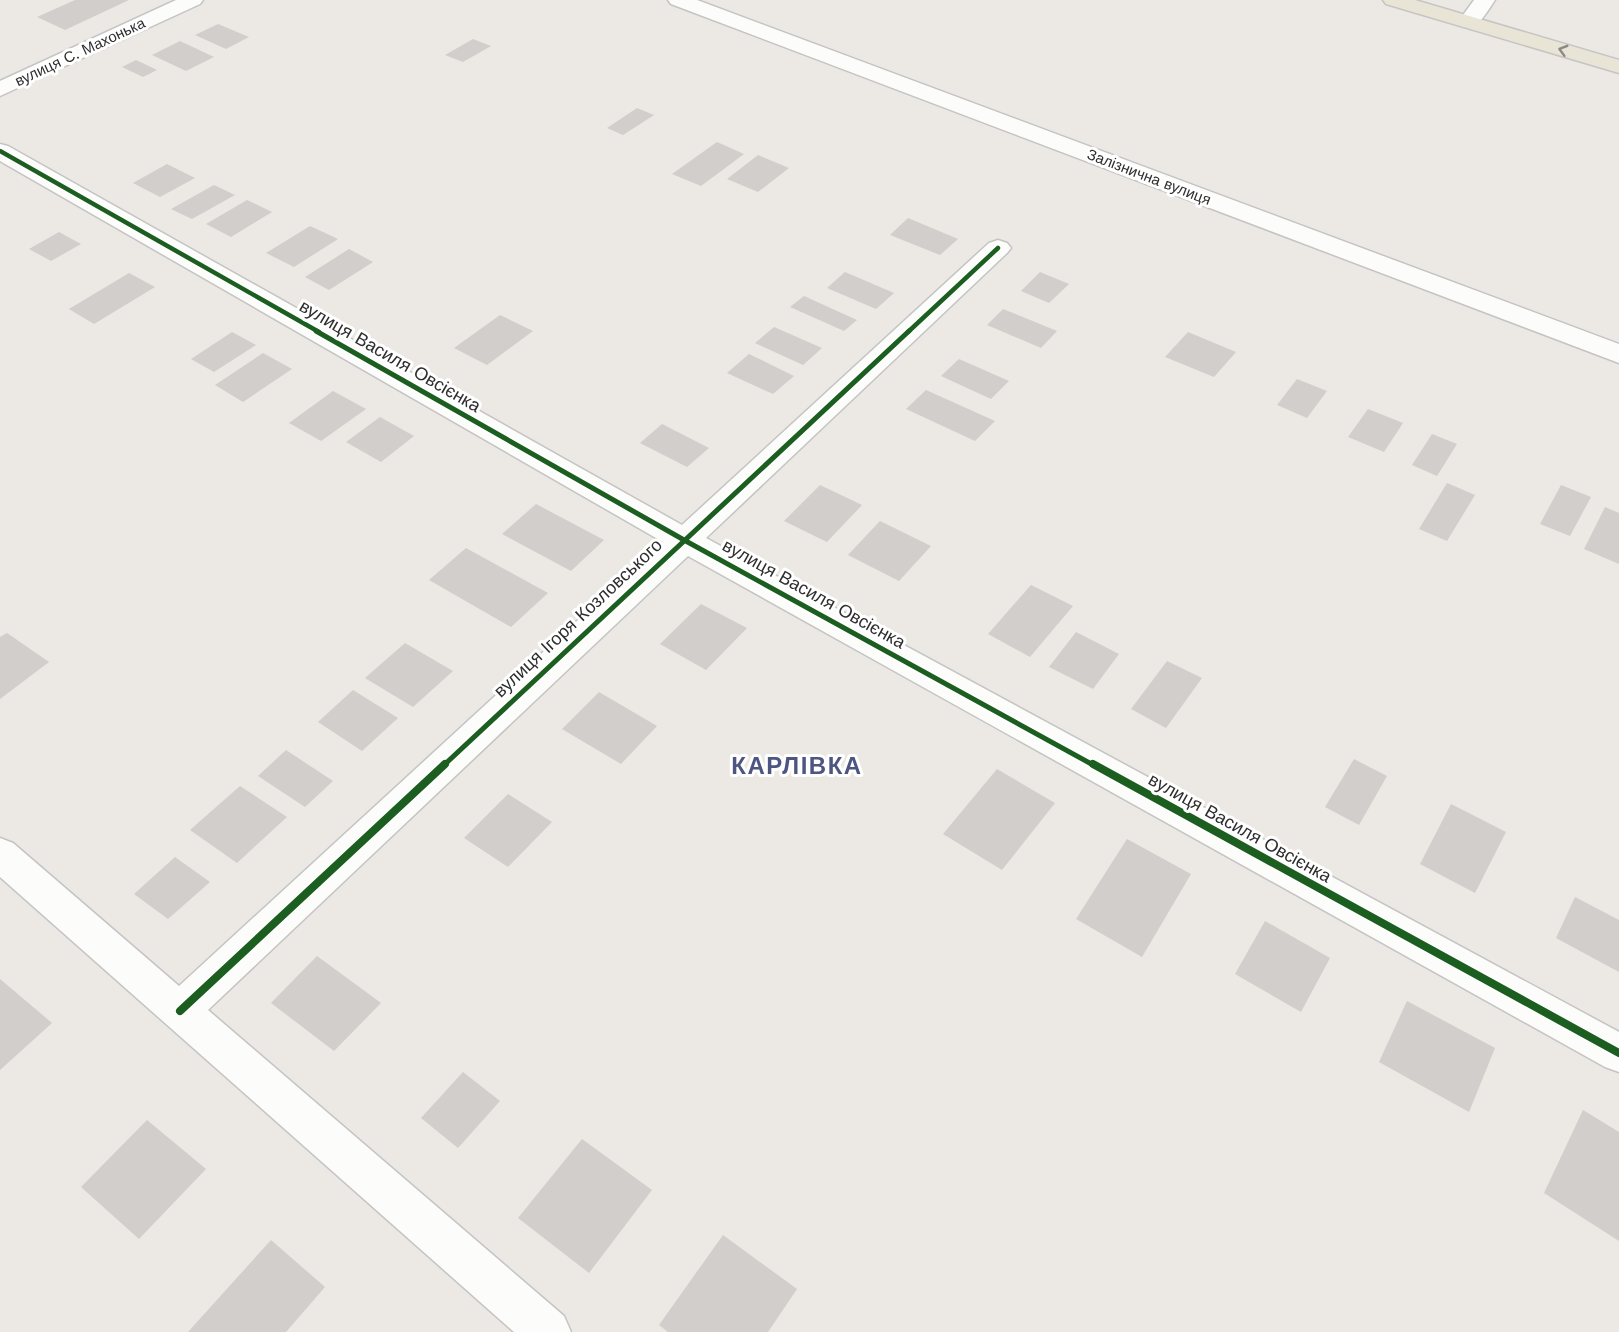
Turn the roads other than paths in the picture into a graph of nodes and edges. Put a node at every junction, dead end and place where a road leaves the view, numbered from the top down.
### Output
1 (193, 0) edge
2 (678, 0) edge
3 (1393, 0) edge
4 (1485, 0) edge
5 (1468, 22) junction
6 (1619, 67) edge
7 (0, 89) edge
8 (0, 151) edge
9 (998, 248) dead end
10 (1619, 354) edge
11 (684, 540) junction
12 (0, 854) edge
13 (180, 1011) junction
14 (1619, 1053) edge
15 (548, 1332) edge

1 - 7 street, вулиця С. Махонька
2 - 10 street, Залізнична вулиця
3 - 5 main road
4 - 5 street
6 -> 5 main road
8 - 11 street, вулиця Василя Овсієнка
9 - 11 street, вулиця Ігоря Козловського
11 - 13 street, вулиця Ігоря Козловського
11 - 14 street, вулиця Василя Овсієнка
12 - 13 street
13 - 15 street

